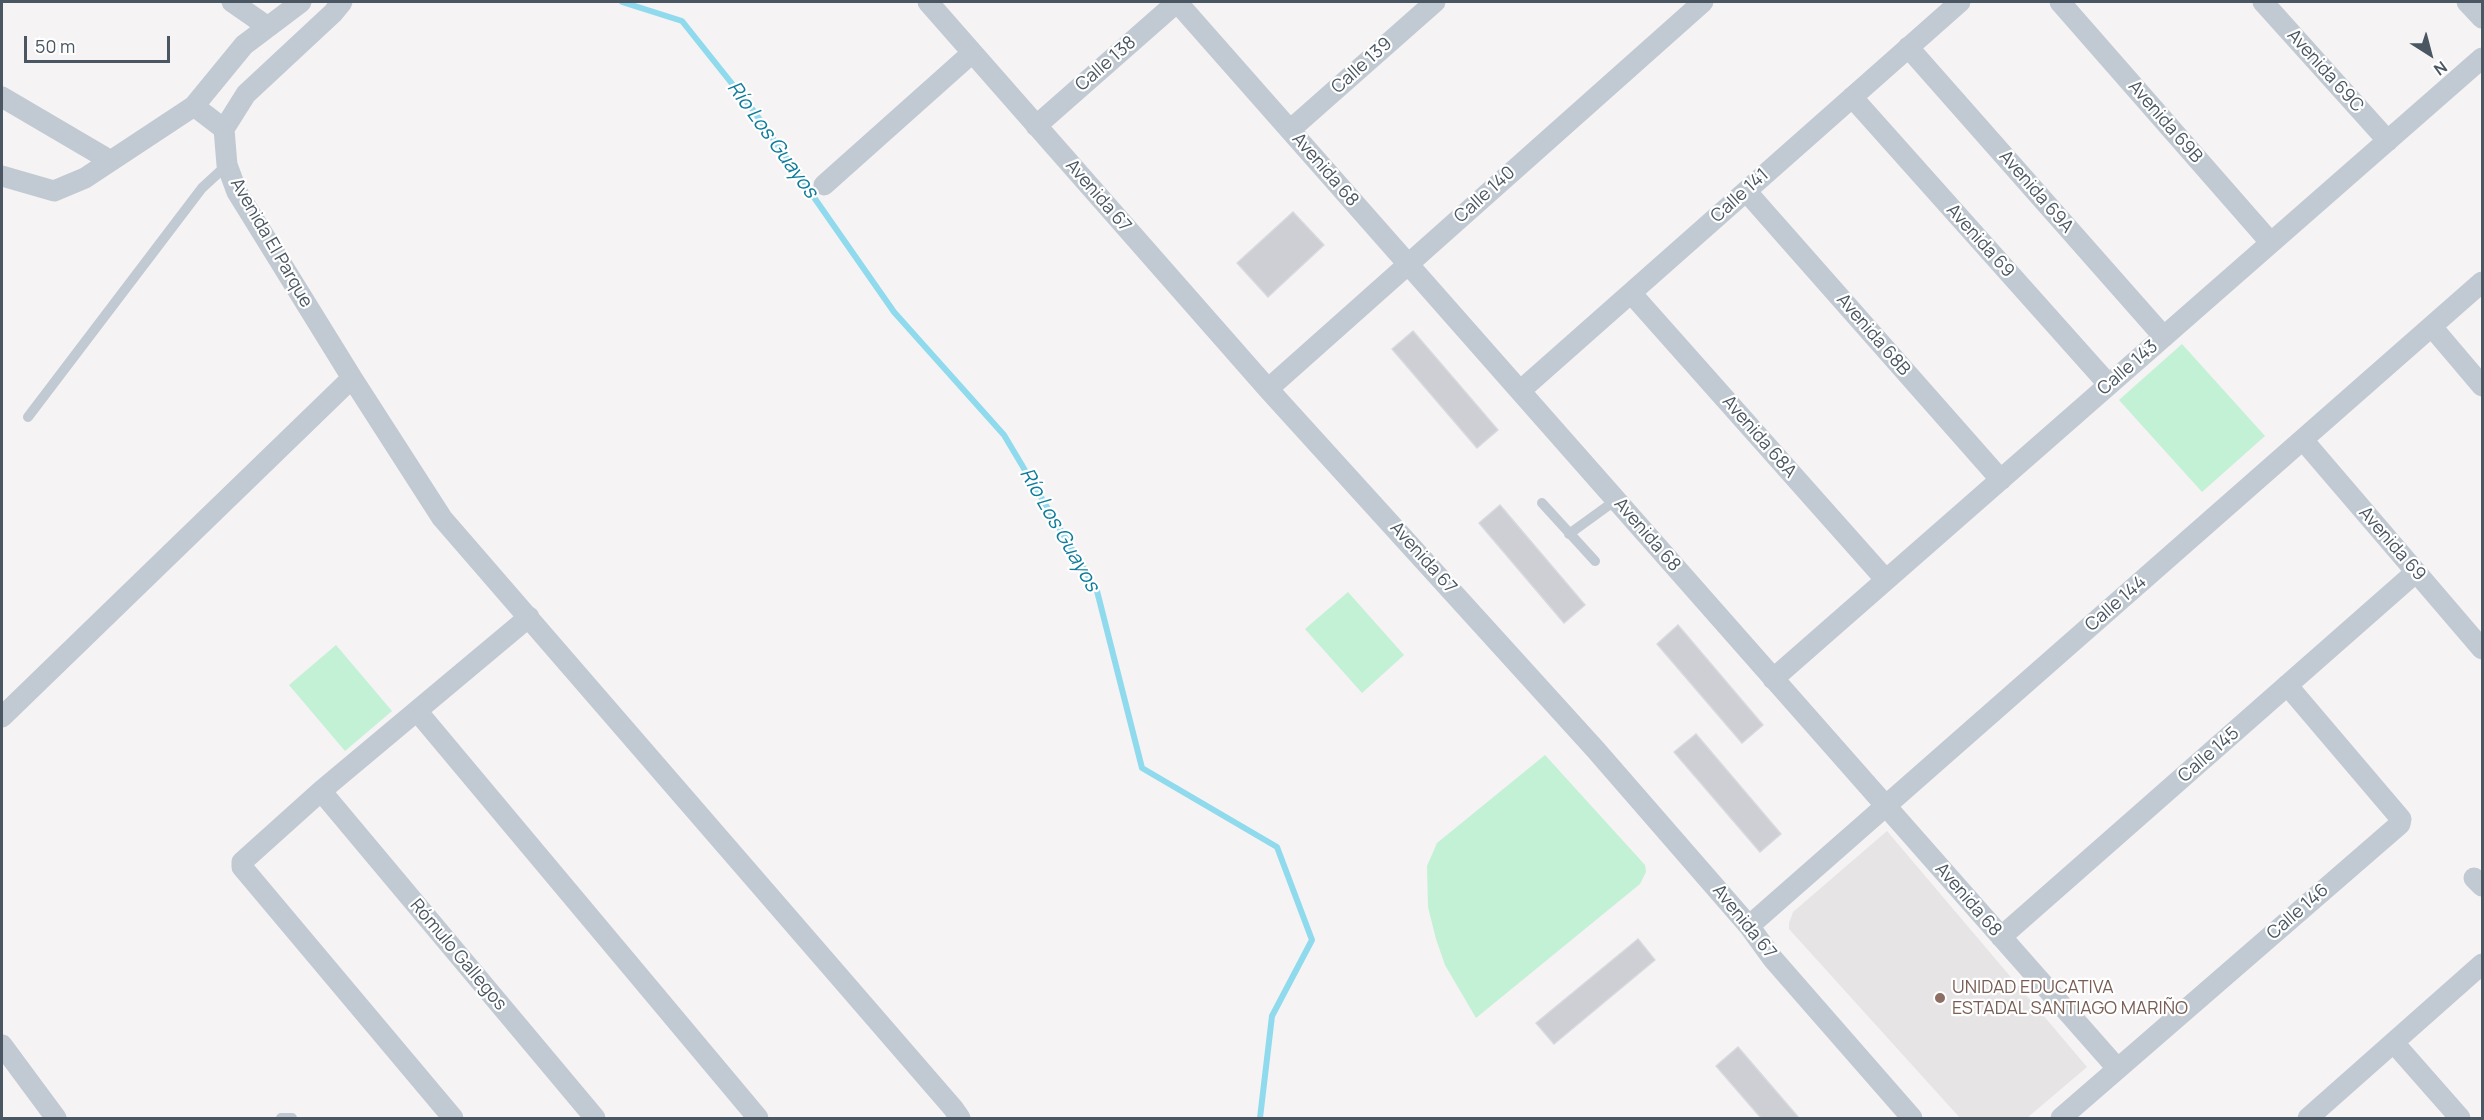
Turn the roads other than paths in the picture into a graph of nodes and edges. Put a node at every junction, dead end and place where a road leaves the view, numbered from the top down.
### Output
1 (232, 2) edge
2 (301, 2) edge
3 (342, 2) edge
4 (928, 2) edge
5 (1177, 2) edge
6 (1435, 2) edge
7 (1703, 2) edge
8 (1959, 2) edge
9 (2060, 2) edge
10 (2264, 2) edge
11 (2467, 2) edge
12 (2482, 18) edge
13 (268, 27) junction
14 (1908, 48) junction
15 (972, 53) junction
16 (2482, 58) edge
17 (2, 97) edge
18 (1852, 97) junction
19 (194, 106) junction
20 (1036, 126) junction
21 (224, 129) junction
22 (1290, 130) junction
23 (2388, 141) junction
24 (111, 161) junction
25 (227, 165) junction
26 (2, 177) edge
27 (824, 185) dead end
28 (1746, 191) junction
29 (2271, 243) junction
30 (1408, 264) junction
31 (2482, 282) edge
32 (1631, 293) junction
33 (2432, 327) junction
34 (2164, 337) junction
35 (351, 378) junction
36 (2109, 385) junction
37 (2482, 386) edge
38 (1268, 389) junction
39 (1520, 391) junction
40 (28, 417) dead end
41 (2303, 440) junction
42 (2001, 480) junction
43 (1616, 500) junction
44 (1542, 502) dead end
45 (1569, 534) junction
46 (1595, 561) dead end
47 (2416, 572) junction
48 (1886, 580) junction
49 (529, 617) junction
50 (2482, 649) edge
51 (1773, 679) junction
52 (2287, 685) junction
53 (417, 711) junction
54 (2, 717) edge
55 (321, 791) junction
56 (1886, 806) junction
57 (1749, 926) junction
58 (2001, 937) junction
59 (2482, 964) edge
60 (2394, 1043) junction
61 (2, 1046) edge
62 (2117, 1068) junction
63 (952, 1115) edge
64 (56, 1119) edge
65 (281, 1119) edge
66 (292, 1119) edge
67 (453, 1119) edge
68 (595, 1119) edge
69 (758, 1119) edge
70 (1912, 1119) edge
71 (2061, 1119) edge
72 (2308, 1119) edge
73 (2460, 1119) edge

1 - 13 street
2 - 13 street
3 - 21 street
4 - 15 street, Avenida 67
5 - 20 street, Calle 138
5 - 22 street, Avenida 68
6 - 22 street, Calle 139
7 - 30 street, Calle 140
8 - 14 street, Calle 141
9 - 29 street, Avenida 69B
10 - 23 street, Avenida 69C
11 - 12 street
13 - 19 street
14 - 18 street, Calle 141
14 - 34 street, Avenida 69A
15 - 20 street, Avenida 67
15 - 27 street
16 - 23 street, Calle 143
17 - 24 street
18 - 28 street, Calle 141
18 - 36 street, Avenida 69
19 - 21 street
19 - 24 street
20 - 38 street, Avenida 67
21 - 25 street, Avenida El Parque
22 - 30 street, Avenida 68
23 - 29 street, Calle 143
24 - 26 street
25 - 35 street, Avenida El Parque
25 - 40 lane
28 - 32 street, Calle 141
28 - 42 street, Avenida 68B
29 - 34 street, Calle 143
30 - 38 street, Calle 140
30 - 39 street, Avenida 68
31 - 33 street, Calle 144
32 - 39 street, Calle 141
32 - 48 street, Avenida 68A
33 - 37 street
33 - 41 street, Calle 144
34 - 36 street, Calle 143
35 - 49 street, Avenida El Parque
35 - 54 street
36 - 42 street, Calle 143
38 - 57 street, Avenida 67
39 - 43 street, Avenida 68
41 - 47 street, Avenida 69
41 - 56 street, Calle 144
42 - 48 street, Calle 143
43 - 45 lane
43 - 51 street, Avenida 68
44 - 45 lane
45 - 46 lane
47 - 50 street, Avenida 69
47 - 52 street, Calle 145
48 - 51 street, Calle 143
49 - 53 street
49 - 63 street, Avenida El Parque
51 - 56 street, Avenida 68
52 - 58 street, Calle 145
52 - 62 street, Calle 146
53 - 55 street
53 - 69 street
55 - 67 street
55 - 68 street, Rómulo Gallegos
56 - 57 street, Calle 144
56 - 58 street, Avenida 68
57 - 70 street, Avenida 67
58 - 62 street, Avenida 68
59 - 60 street
60 - 72 street
60 - 73 street
61 - 64 street
62 - 71 street, Calle 146
65 - 66 lane

